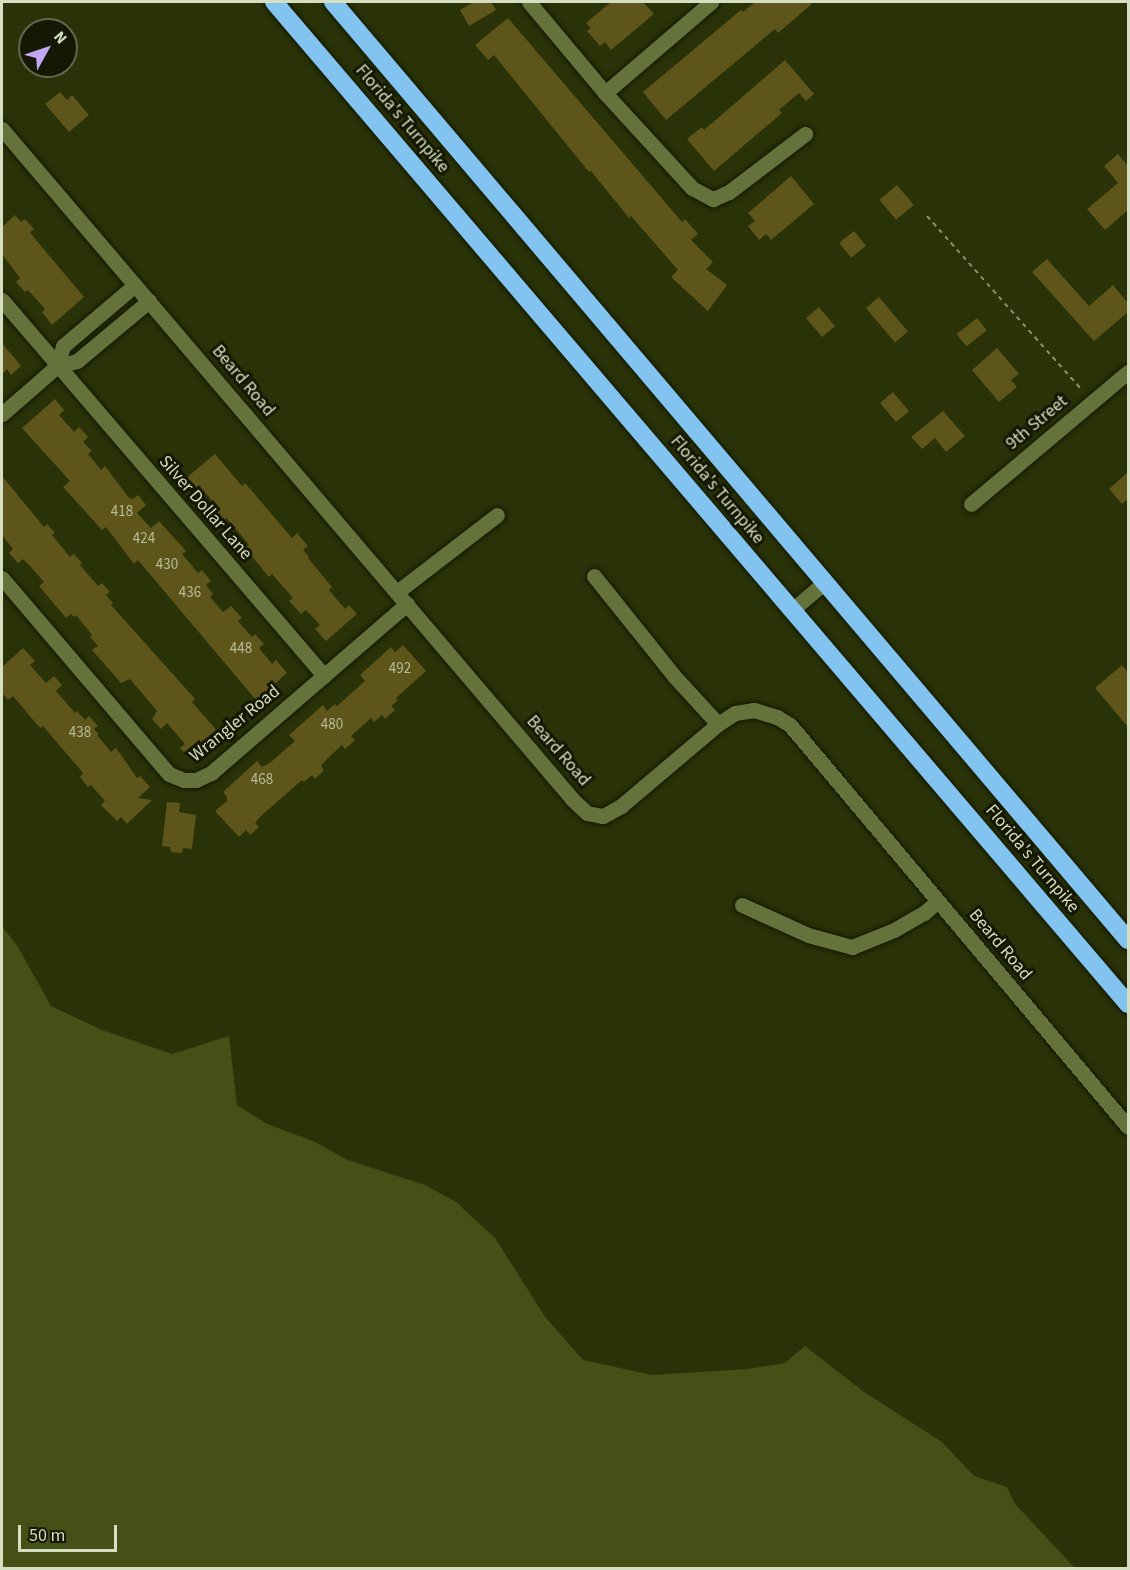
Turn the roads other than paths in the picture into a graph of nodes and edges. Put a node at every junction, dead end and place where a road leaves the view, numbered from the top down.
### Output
1 (274, 2) edge
2 (333, 2) edge
3 (528, 2) edge
4 (711, 2) edge
5 (605, 93) junction
6 (2, 129) edge
7 (805, 134) dead end
8 (135, 285) junction
9 (2, 300) edge
10 (149, 301) junction
11 (100, 315) junction
12 (113, 331) junction
13 (57, 366) junction
14 (1128, 372) edge
15 (2, 414) edge
16 (971, 504) dead end
17 (497, 514) dead end
18 (594, 576) dead end
19 (2, 578) edge
20 (825, 582) junction
21 (402, 598) junction
22 (792, 610) junction
23 (324, 676) junction
24 (718, 724) junction
25 (938, 901) junction
26 (742, 905) dead end
27 (1128, 940) edge
28 (1128, 1004) edge
29 (1128, 1127) edge

1 - 22 highway, Florida's Turnpike
2 - 20 highway, Florida's Turnpike
3 - 5 street
4 - 5 street
5 - 7 street
6 - 8 street, Beard Road
8 - 10 street, Beard Road
8 - 11 street
9 - 13 street, Silver Dollar Lane
10 - 12 street
10 - 21 street, Beard Road
11 - 12 street
11 - 13 street
12 - 13 street
13 - 15 street
13 - 23 street, Silver Dollar Lane
14 - 16 street, 9th Street
17 - 21 street, Wrangler Road
18 - 24 street
19 - 23 street, Wrangler Road
20 - 22 street
20 - 27 highway, Florida's Turnpike
21 - 23 street, Wrangler Road
21 - 24 street, Beard Road
22 - 28 highway, Florida's Turnpike
24 - 25 street, Beard Road
25 - 26 street
25 - 29 street, Beard Road

